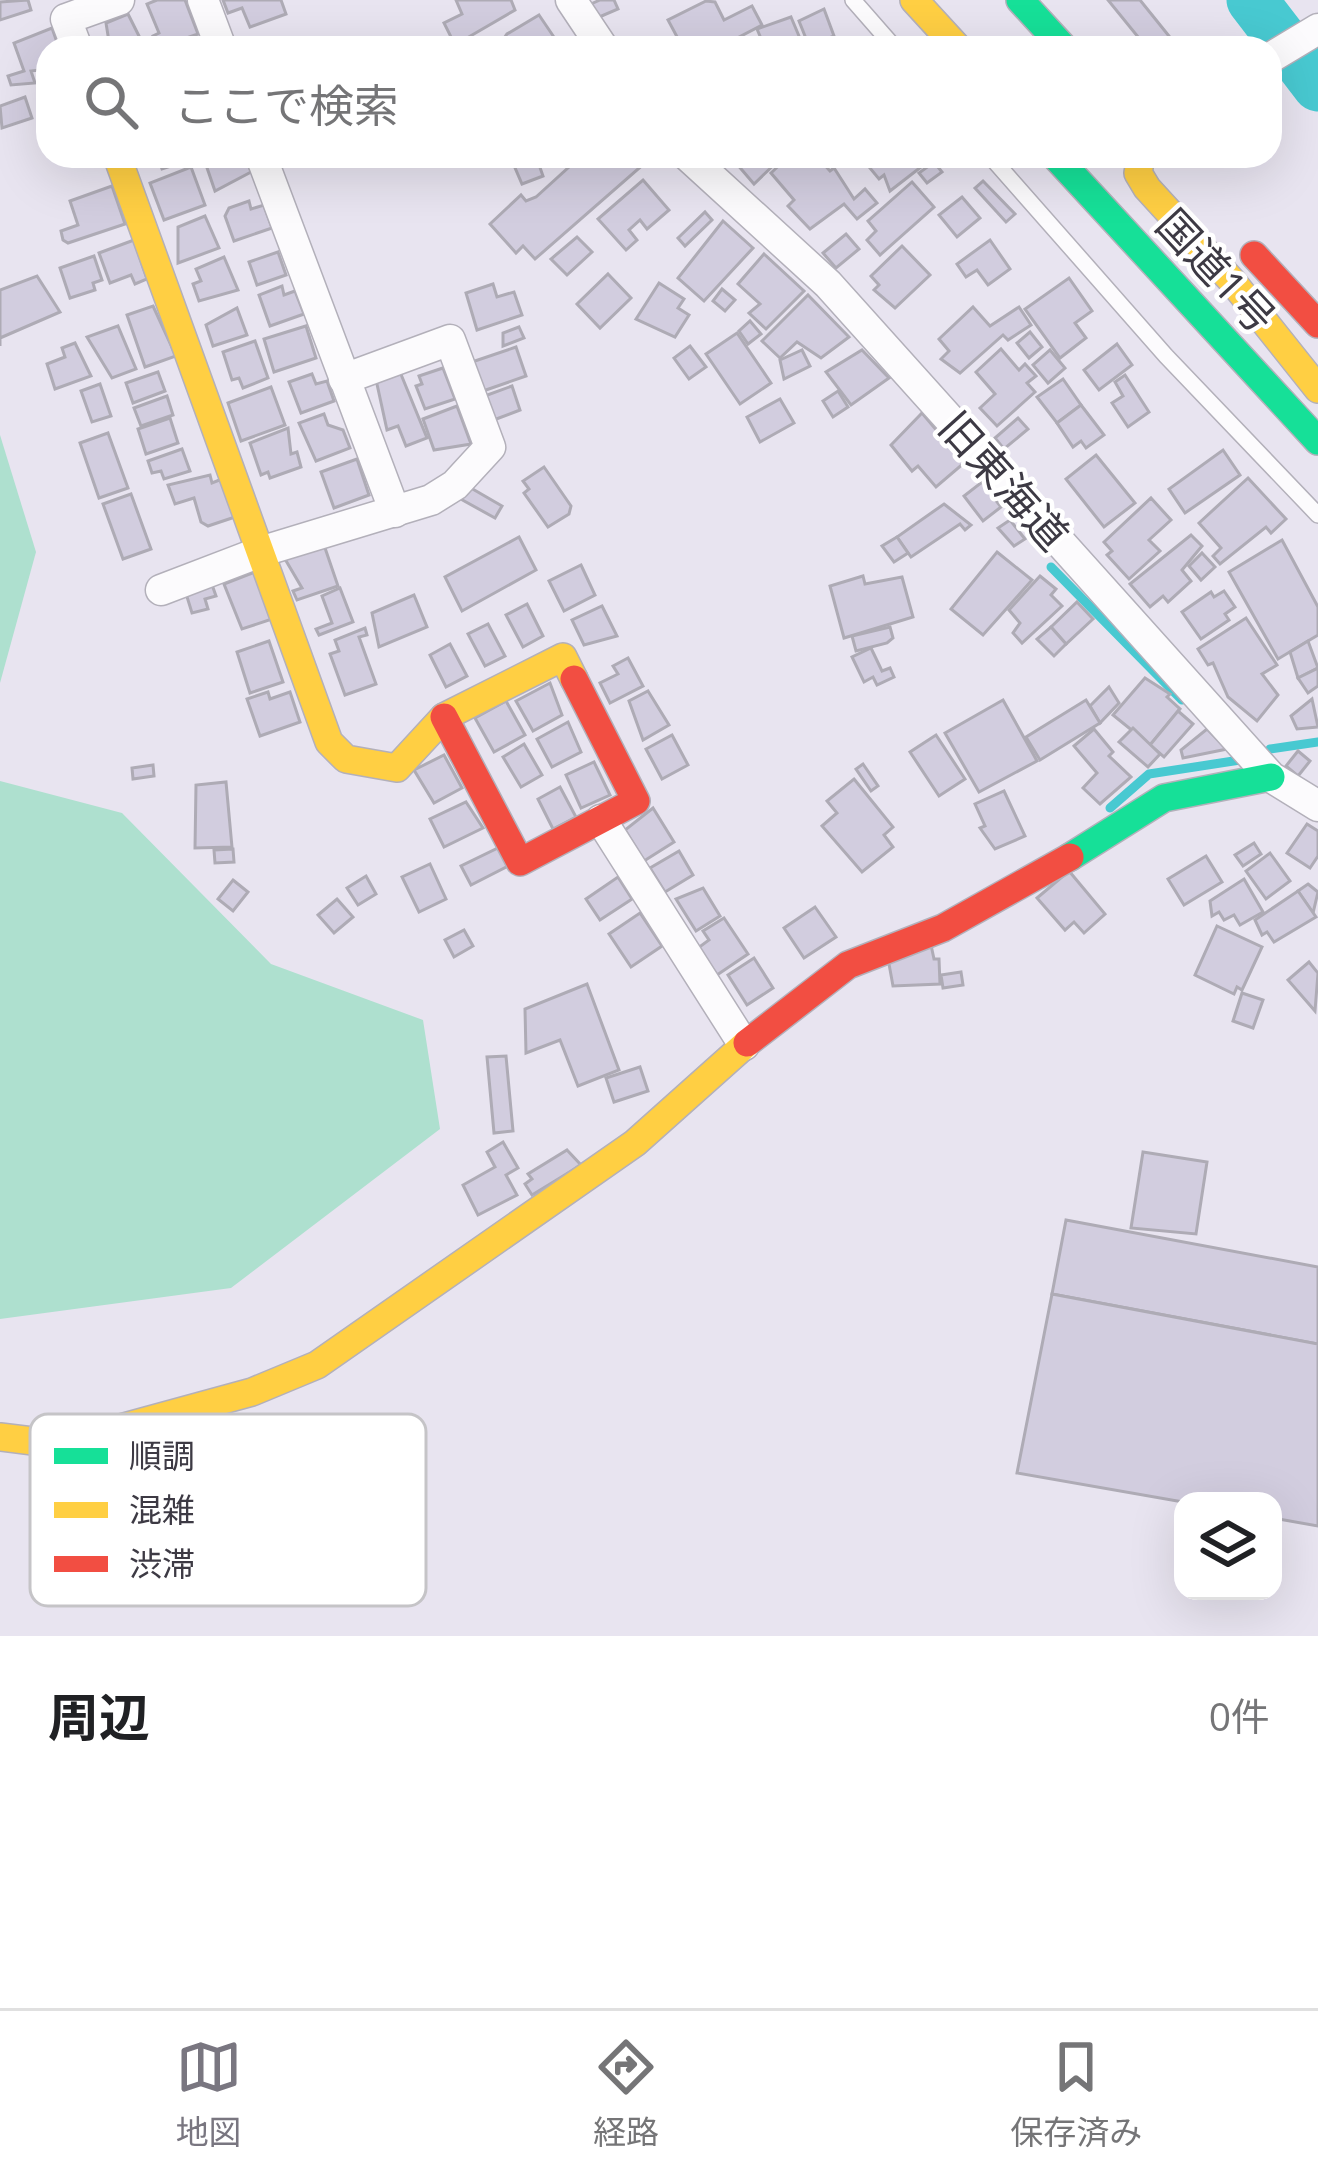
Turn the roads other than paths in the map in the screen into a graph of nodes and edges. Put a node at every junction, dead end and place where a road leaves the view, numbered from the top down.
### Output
1 (119, 0) edge
2 (203, 0) edge
3 (571, 0) edge
4 (853, 0) edge
5 (914, 0) edge
6 (1019, 0) edge
7 (1318, 29) edge
8 (72, 36) edge
9 (216, 36) edge
10 (595, 36) edge
11 (884, 36) edge
12 (947, 36) edge
13 (1053, 36) edge
14 (1282, 51) edge
15 (121, 168) edge
16 (265, 168) edge
17 (701, 168) edge
18 (1001, 168) edge
19 (1065, 168) edge
20 (1117, 168) edge
21 (1139, 168) edge
22 (1088, 194) junction
23 (1240, 240) dead end
24 (1318, 324) edge
25 (344, 379) junction
26 (1318, 389) edge
27 (1318, 441) edge
28 (394, 512) junction
29 (1318, 515) edge
30 (263, 551) junction
31 (161, 590) dead end
32 (444, 717) junction
33 (1271, 777) junction
34 (1318, 806) edge
35 (601, 820) junction
36 (744, 1045) junction
37 (172, 1414) edge
38 (0, 1437) edge
39 (30, 1441) edge

1 - 8 street
2 - 9 street
3 - 10 street
4 - 11 lane
5 - 12 main road
6 - 13 main road
7 - 14 street
15 - 30 main road
16 - 25 street
17 - 33 street, 旧東海道
18 - 29 lane
19 - 22 main road, 国道1号
20 - 22 street
21 - 26 main road
22 - 27 main road, 国道1号
23 - 24 main road, 国道1号
25 - 28 street
25 - 28 street
28 - 30 street
30 - 31 street
30 - 32 main road
32 - 35 main road
32 - 35 main road
33 - 34 street, 旧東海道
33 - 36 main road
35 - 36 street
36 - 37 main road
38 - 39 main road

